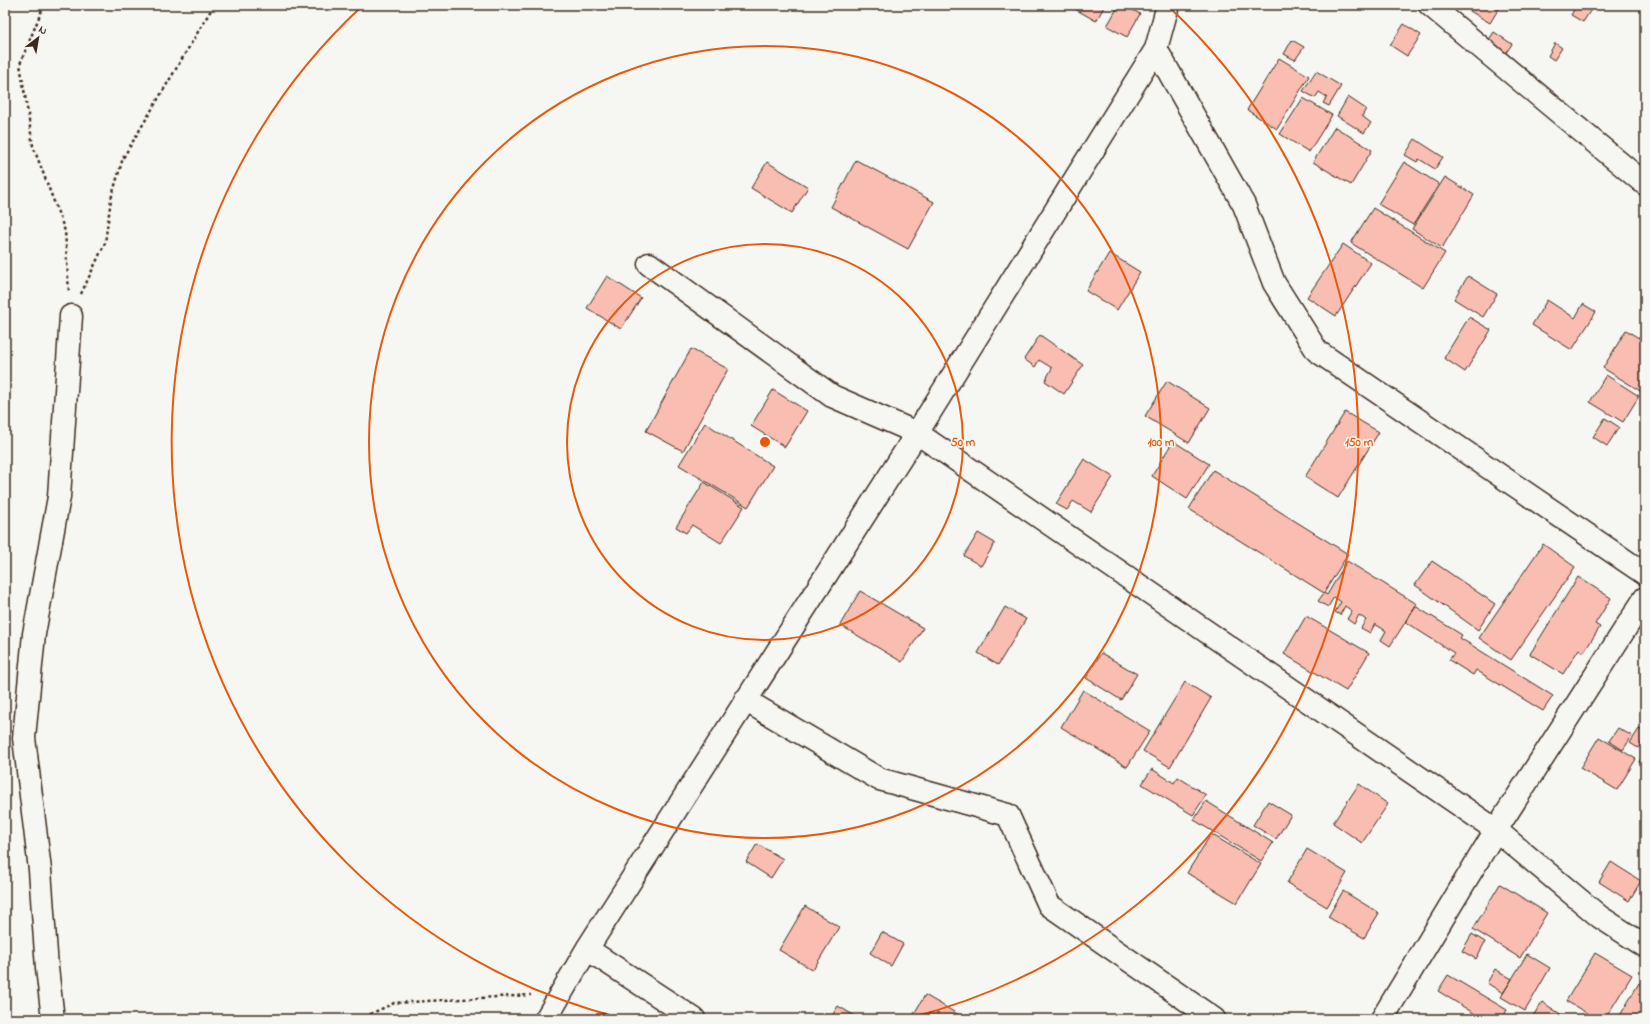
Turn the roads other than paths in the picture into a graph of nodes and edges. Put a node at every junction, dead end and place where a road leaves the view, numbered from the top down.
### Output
1 (1168, 5) edge
2 (1430, 5) edge
3 (1156, 49) junction
4 (1645, 184) edge
5 (649, 264) dead end
6 (71, 316) road end
7 (917, 433) junction
8 (1645, 574) edge
9 (1645, 598) edge
10 (745, 700) junction
11 (1496, 830) junction
12 (1645, 946) edge
13 (587, 949) junction
14 (53, 1019) edge
15 (546, 1019) edge
16 (694, 1019) edge
17 (1214, 1019) edge
18 (1382, 1019) edge

1 - 3 street
2 - 4 street
3 - 7 street
3 - 8 street
5 - 7 street
6 - 14 street
7 - 10 street
7 - 11 street
9 - 11 street
10 - 13 street
10 - 17 street
11 - 12 street
11 - 18 street
13 - 15 street
13 - 16 street

